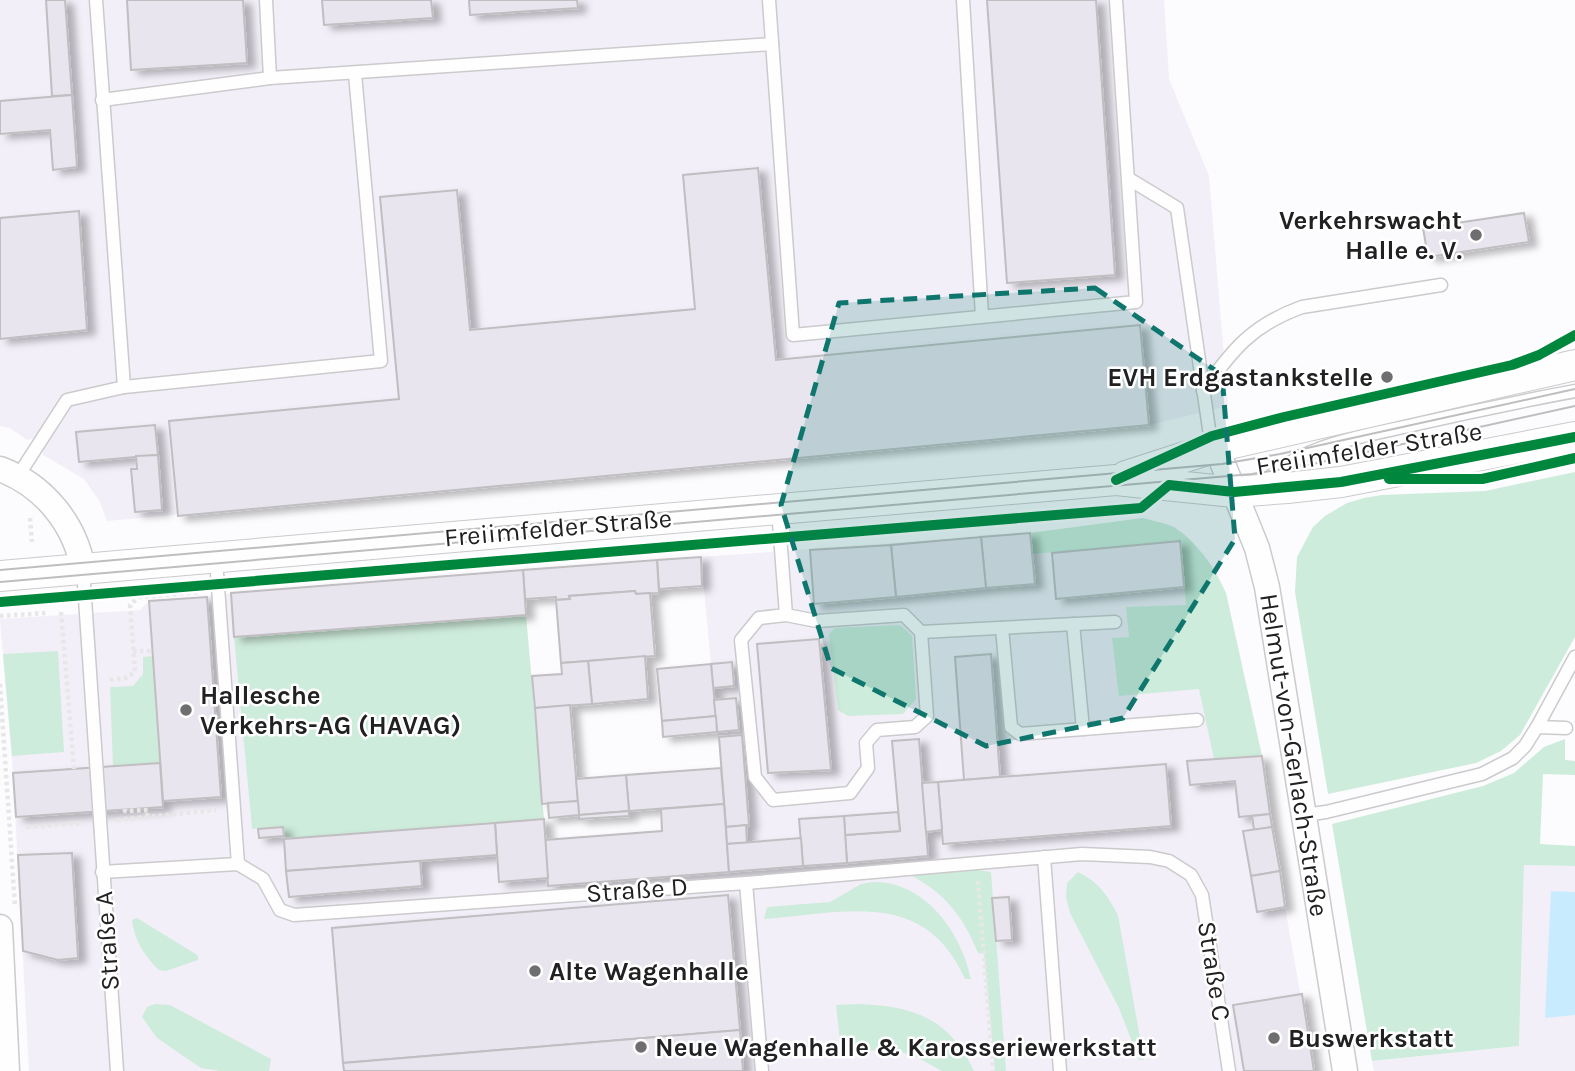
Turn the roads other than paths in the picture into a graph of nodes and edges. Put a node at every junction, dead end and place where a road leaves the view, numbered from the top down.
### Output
1 (96, 0) edge
2 (266, 0) edge
3 (769, 0) edge
4 (963, 0) edge
5 (1116, 0) edge
6 (772, 44) junction
7 (355, 74) junction
8 (270, 78) junction
9 (102, 100) junction
10 (1129, 179) junction
11 (1441, 285) dead end
12 (982, 316) junction
13 (1575, 365) edge
14 (124, 387) junction
15 (1203, 391) junction
16 (1575, 391) edge
17 (1575, 437) edge
18 (1216, 447) junction
19 (9, 473) edge
20 (1116, 480) junction
21 (1245, 491) junction
22 (778, 509) junction
23 (83, 569) junction
24 (0, 576) edge
25 (217, 577) junction
26 (786, 615) junction
27 (1115, 622) dead end
28 (1073, 624) junction
29 (1002, 628) junction
30 (921, 632) junction
31 (1575, 657) edge
32 (1197, 720) dead end
33 (1537, 727) junction
34 (1566, 728) dead end
35 (1083, 729) junction
36 (1304, 815) junction
37 (1044, 857) junction
38 (238, 864) junction
39 (102, 872) junction
40 (1191, 875) joint
41 (746, 883) junction
42 (8, 918) edge
43 (7, 1071) edge
44 (117, 1071) edge
45 (762, 1071) edge
46 (1060, 1071) edge
47 (1229, 1071) edge
48 (1345, 1071) edge

1 - 9 lane
2 - 8 lane
3 - 6 lane
4 - 12 lane
5 - 10 lane
6 - 7 lane
6 - 12 lane
7 - 8 lane
7 - 14 lane
8 - 9 lane
9 - 14 lane
10 - 12 lane
10 - 15 lane
11 - 15 lane
13 - 18 street, Freiimfelder Straße
14 - 19 lane
15 - 18 lane
16 - 21 lane
17 - 21 street, Freiimfelder Straße
18 - 20 street, Freiimfelder Straße
18 - 21 street, Helmut-von-Gerlach-Straße
19 - 23 street
20 - 21 street, Freiimfelder Straße
20 - 22 street, Freiimfelder Straße
21 - 36 street, Helmut-von-Gerlach-Straße
22 - 25 street, Freiimfelder Straße
22 - 26 lane
23 - 24 street, Freiimfelder Straße
23 - 25 street, Freiimfelder Straße
23 - 39 lane, Straße A
25 - 38 lane
26 - 30 lane
26 - 30 lane
27 - 28 lane
28 - 29 lane
28 - 35 lane
29 - 30 lane
29 - 35 lane
31 - 33 lane
32 - 35 lane
33 - 34 lane
33 - 36 lane
36 - 48 street, Helmut-von-Gerlach-Straße
37 - 40 lane, Straße D
37 - 41 lane, Straße D
37 - 46 lane
38 - 39 lane
38 - 41 lane, Straße D
39 - 44 lane, Straße A
40 - 47 lane, Straße C
41 - 45 lane
42 - 43 street

